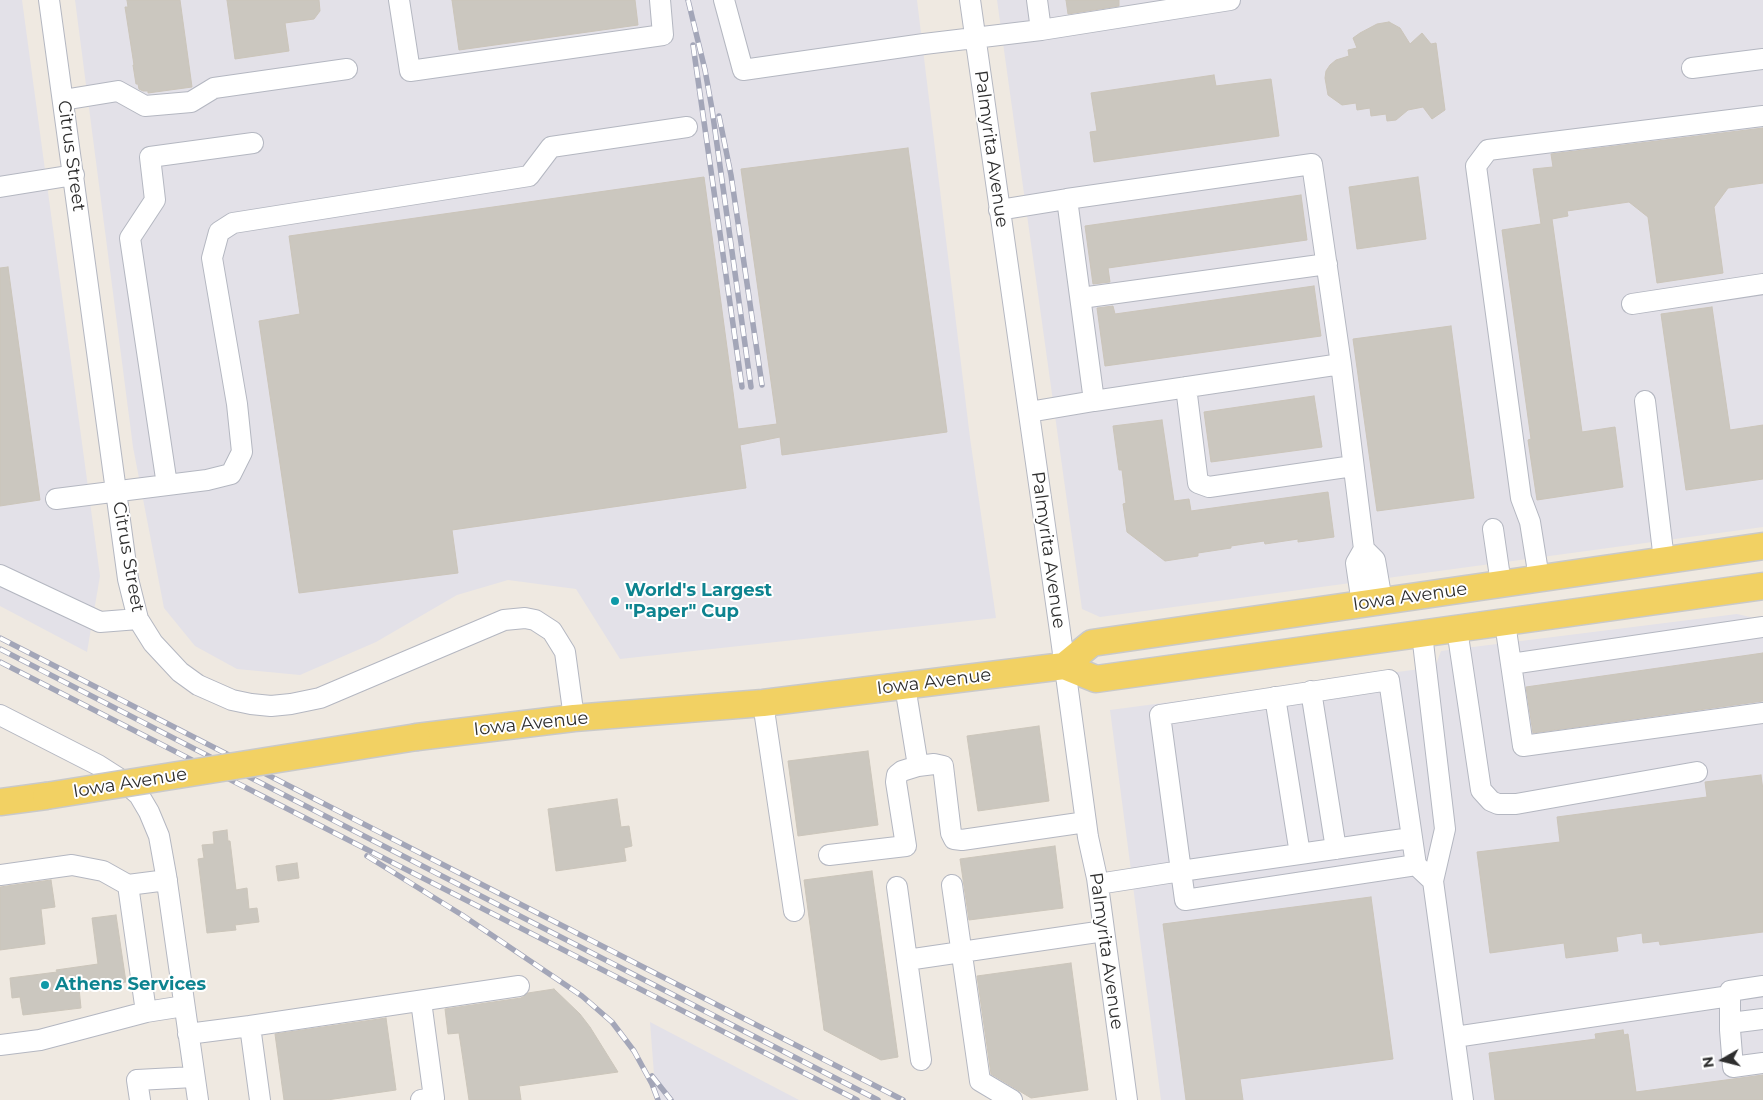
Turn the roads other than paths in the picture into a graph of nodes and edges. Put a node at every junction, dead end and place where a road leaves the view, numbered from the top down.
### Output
1 (50, 0) edge
2 (399, 0) edge
3 (660, 0) edge
4 (724, 0) edge
5 (970, 0) edge
6 (1037, 0) edge
7 (1230, 0) edge
8 (1144, 7) edge
9 (1041, 30) junction
10 (975, 38) junction
11 (1763, 59) edge
12 (1692, 68) dead end
13 (347, 69) dead end
14 (63, 100) junction
15 (1763, 116) edge
16 (687, 127) dead end
17 (253, 143) dead end
18 (74, 176) junction
19 (0, 187) edge
20 (1067, 200) junction
21 (999, 210) junction
22 (1327, 264) junction
23 (1763, 284) edge
24 (1080, 298) junction
25 (1632, 304) dead end
26 (1341, 364) junction
27 (1186, 387) junction
28 (1094, 401) junction
29 (1645, 401) dead end
30 (1029, 412) junction
31 (1354, 466) junction
32 (167, 485) junction
33 (117, 491) junction
34 (56, 500) dead end
35 (1493, 530) dead end
36 (1763, 546) edge
37 (1664, 560) junction
38 (0, 575) edge
39 (1539, 578) junction
40 (1501, 584) junction
41 (1763, 586) edge
42 (1372, 602) junction
43 (138, 619) junction
44 (1505, 623) junction
45 (1763, 627) edge
46 (1457, 629) junction
47 (1422, 634) junction
48 (1511, 664) junction
49 (1064, 666) junction
50 (904, 686) junction
51 (1311, 691) junction
52 (1275, 697) junction
53 (763, 703) junction
54 (1763, 713) edge
55 (0, 715) edge
56 (574, 718) junction
57 (918, 766) junction
58 (1697, 772) dead end
59 (0, 802) edge
60 (1086, 822) junction
61 (1411, 838) junction
62 (1336, 849) junction
63 (1300, 854) junction
64 (829, 855) dead end
65 (1416, 865) junction
66 (1181, 871) junction
67 (0, 875) edge
68 (167, 880) junction
69 (1433, 881) junction
70 (1098, 884) junction
71 (128, 885) junction
72 (952, 885) dead end
73 (896, 887) dead end
74 (794, 911) dead end
75 (1104, 932) junction
76 (961, 952) junction
77 (907, 960) junction
78 (519, 986) dead end
79 (1763, 986) edge
80 (1730, 996) junction
81 (421, 1001) junction
82 (184, 1006) junction
83 (146, 1012) junction
84 (1763, 1019) edge
85 (1730, 1023) junction
86 (250, 1026) junction
87 (188, 1034) junction
88 (1455, 1037) junction
89 (0, 1045) edge
90 (921, 1060) dead end
91 (1763, 1062) edge
92 (194, 1077) junction
93 (140, 1100) edge
94 (198, 1100) edge
95 (260, 1100) edge
96 (421, 1100) edge
97 (1012, 1100) edge
98 (1128, 1100) edge
99 (1464, 1100) edge

1 - 14 street, Citrus Street
2 - 3 street
4 - 10 street
5 - 10 street, Palmyrita Avenue
6 - 9 street
7 - 8 street
8 - 9 street
9 - 10 street
10 - 21 street, Palmyrita Avenue
11 - 12 street
13 - 14 street
14 - 18 street, Citrus Street
15 - 39 street
16 - 32 street
17 - 32 street
18 - 19 street
18 - 33 street, Citrus Street
20 - 21 street
20 - 22 street
20 - 24 street
21 - 30 street, Palmyrita Avenue
22 - 24 street
22 - 26 street
23 - 25 street
24 - 28 street
26 - 27 street
26 - 31 street
27 - 28 street
27 - 31 street
28 - 30 street
29 - 37 street
30 - 49 street, Palmyrita Avenue
31 - 42 street
32 - 33 street
33 - 34 street
33 - 43 street, Citrus Street
35 - 40 street
36 - 37 main road, Iowa Avenue
37 - 39 main road, Iowa Avenue
38 - 43 street
39 - 40 main road, Iowa Avenue
40 - 42 main road, Iowa Avenue
41 - 44 main road, Iowa Avenue
42 - 49 main road, Iowa Avenue
43 - 56 street, Citrus Street
44 - 46 main road, Iowa Avenue
44 - 48 street
45 - 48 street
46 - 47 main road, Iowa Avenue
46 - 58 street
47 - 49 main road, Iowa Avenue
47 - 69 street
48 - 54 street
49 - 50 main road, Iowa Avenue
49 - 60 street, Palmyrita Avenue
50 - 53 main road, Iowa Avenue
50 - 57 street
51 - 52 street
51 - 61 street
51 - 62 street
52 - 63 street
52 - 66 street
53 - 56 main road, Iowa Avenue
53 - 74 street
55 - 68 street
56 - 59 main road, Iowa Avenue, bridge
57 - 60 street
57 - 64 street
60 - 70 street, Palmyrita Avenue
61 - 62 street
61 - 65 street
62 - 63 street
63 - 66 street
65 - 66 street
65 - 69 street
66 - 70 street
67 - 71 street
68 - 71 street
68 - 82 street
69 - 88 street
70 - 75 street, Palmyrita Avenue
71 - 83 street
72 - 76 street
73 - 77 street
75 - 76 street
75 - 98 street, Palmyrita Avenue
76 - 77 street
76 - 97 street
77 - 90 street
78 - 81 street
79 - 80 street
80 - 85 street
80 - 88 street
81 - 86 street
81 - 96 street
82 - 83 street
82 - 87 street
83 - 89 street
84 - 85 street
85 - 91 street
86 - 87 street
86 - 95 street
87 - 92 street
88 - 99 street
92 - 93 street
92 - 94 street

